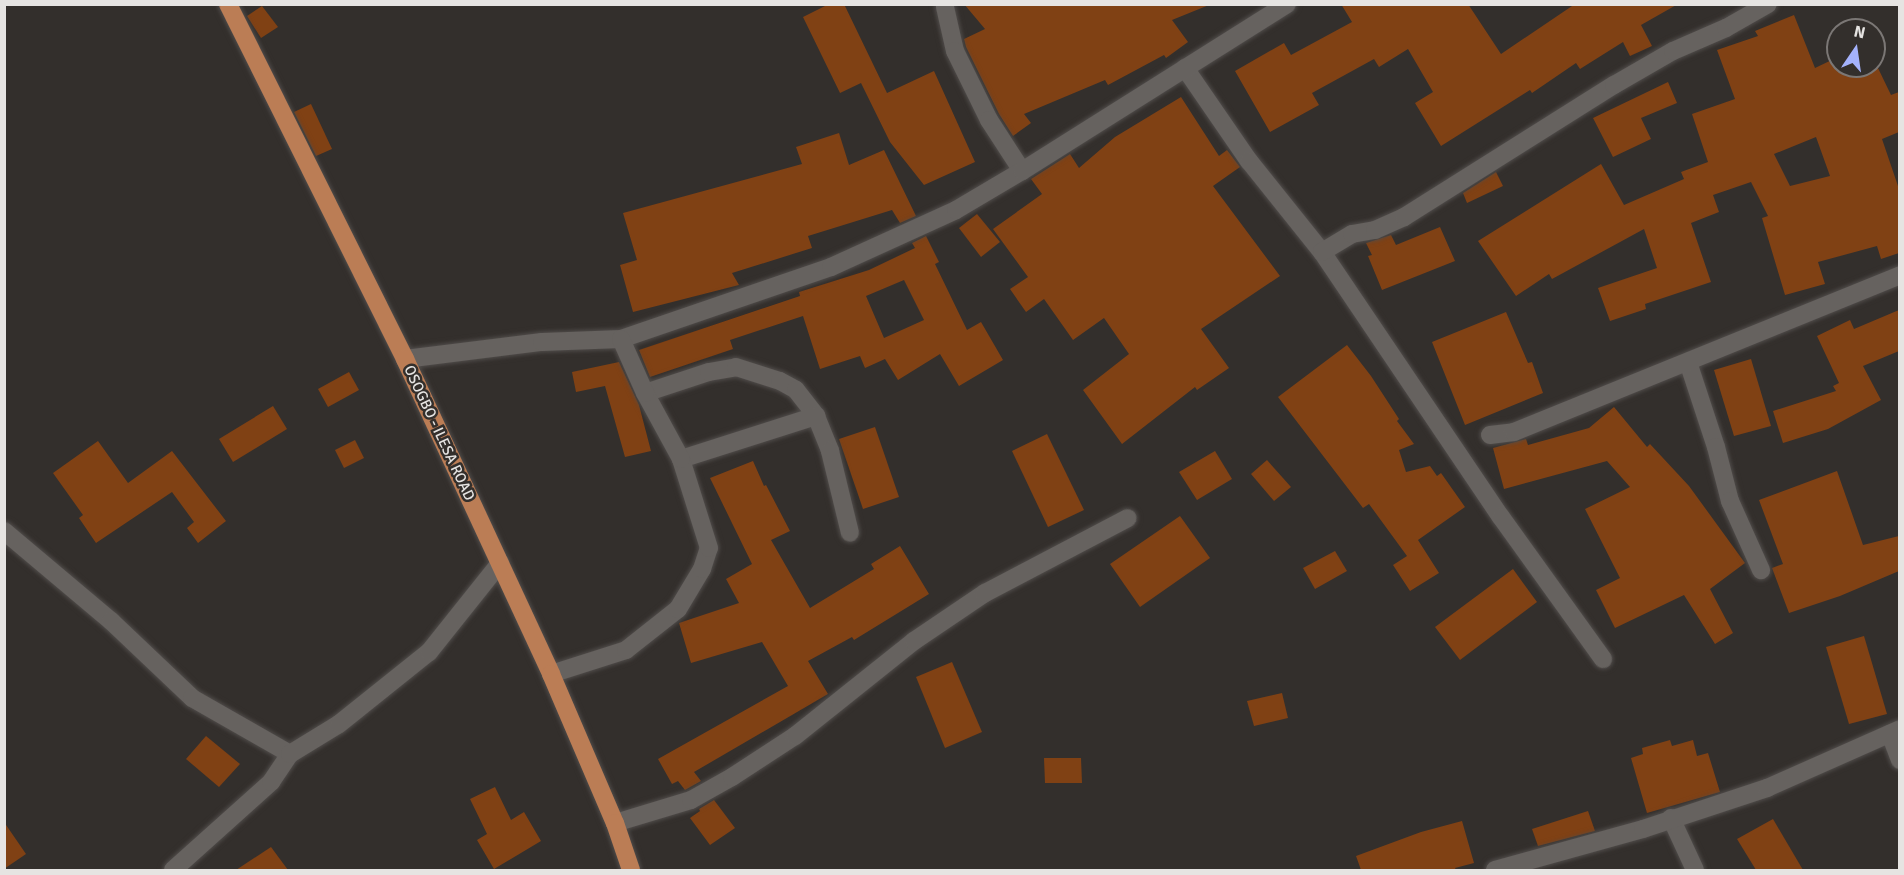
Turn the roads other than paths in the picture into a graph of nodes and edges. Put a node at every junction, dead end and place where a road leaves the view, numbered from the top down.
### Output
1 (228, 4) edge
2 (1287, 4) edge
3 (1768, 4) edge
4 (945, 7) dead end
5 (1185, 68) junction
6 (1022, 171) junction
7 (1322, 252) junction
8 (1899, 275) edge
9 (621, 339) junction
10 (405, 359) junction
11 (1688, 362) junction
12 (645, 393) junction
13 (816, 417) junction
14 (1490, 435) dead end
15 (681, 459) junction
16 (1128, 518) dead end
17 (4, 531) edge
18 (850, 533) dead end
19 (500, 563) junction
20 (1761, 570) dead end
21 (1603, 659) dead end
22 (551, 674) junction
23 (1895, 732) edge
24 (290, 754) junction
25 (1899, 760) edge
26 (1671, 818) junction
27 (615, 823) junction
28 (173, 870) edge
29 (631, 870) edge
30 (1495, 870) edge
31 (1695, 870) edge

1 - 10 main road, OSOGBO - ILESA ROAD
2 - 5 street
3 - 7 street
4 - 6 street
5 - 6 street
5 - 7 street
6 - 9 street
7 - 21 street
8 - 11 street
9 - 10 street
9 - 12 street
10 - 19 main road, OSOGBO - ILESA ROAD
11 - 14 street
11 - 20 street
12 - 13 street
12 - 15 street
13 - 15 street
13 - 18 street
15 - 22 street
16 - 27 street
17 - 24 street
19 - 22 main road, OSOGBO - ILESA ROAD
19 - 24 street
22 - 27 main road, OSOGBO - ILESA ROAD
23 - 25 street
23 - 26 street
24 - 28 street
26 - 30 street
26 - 31 street
27 - 29 main road, OSOGBO - ILESA ROAD

